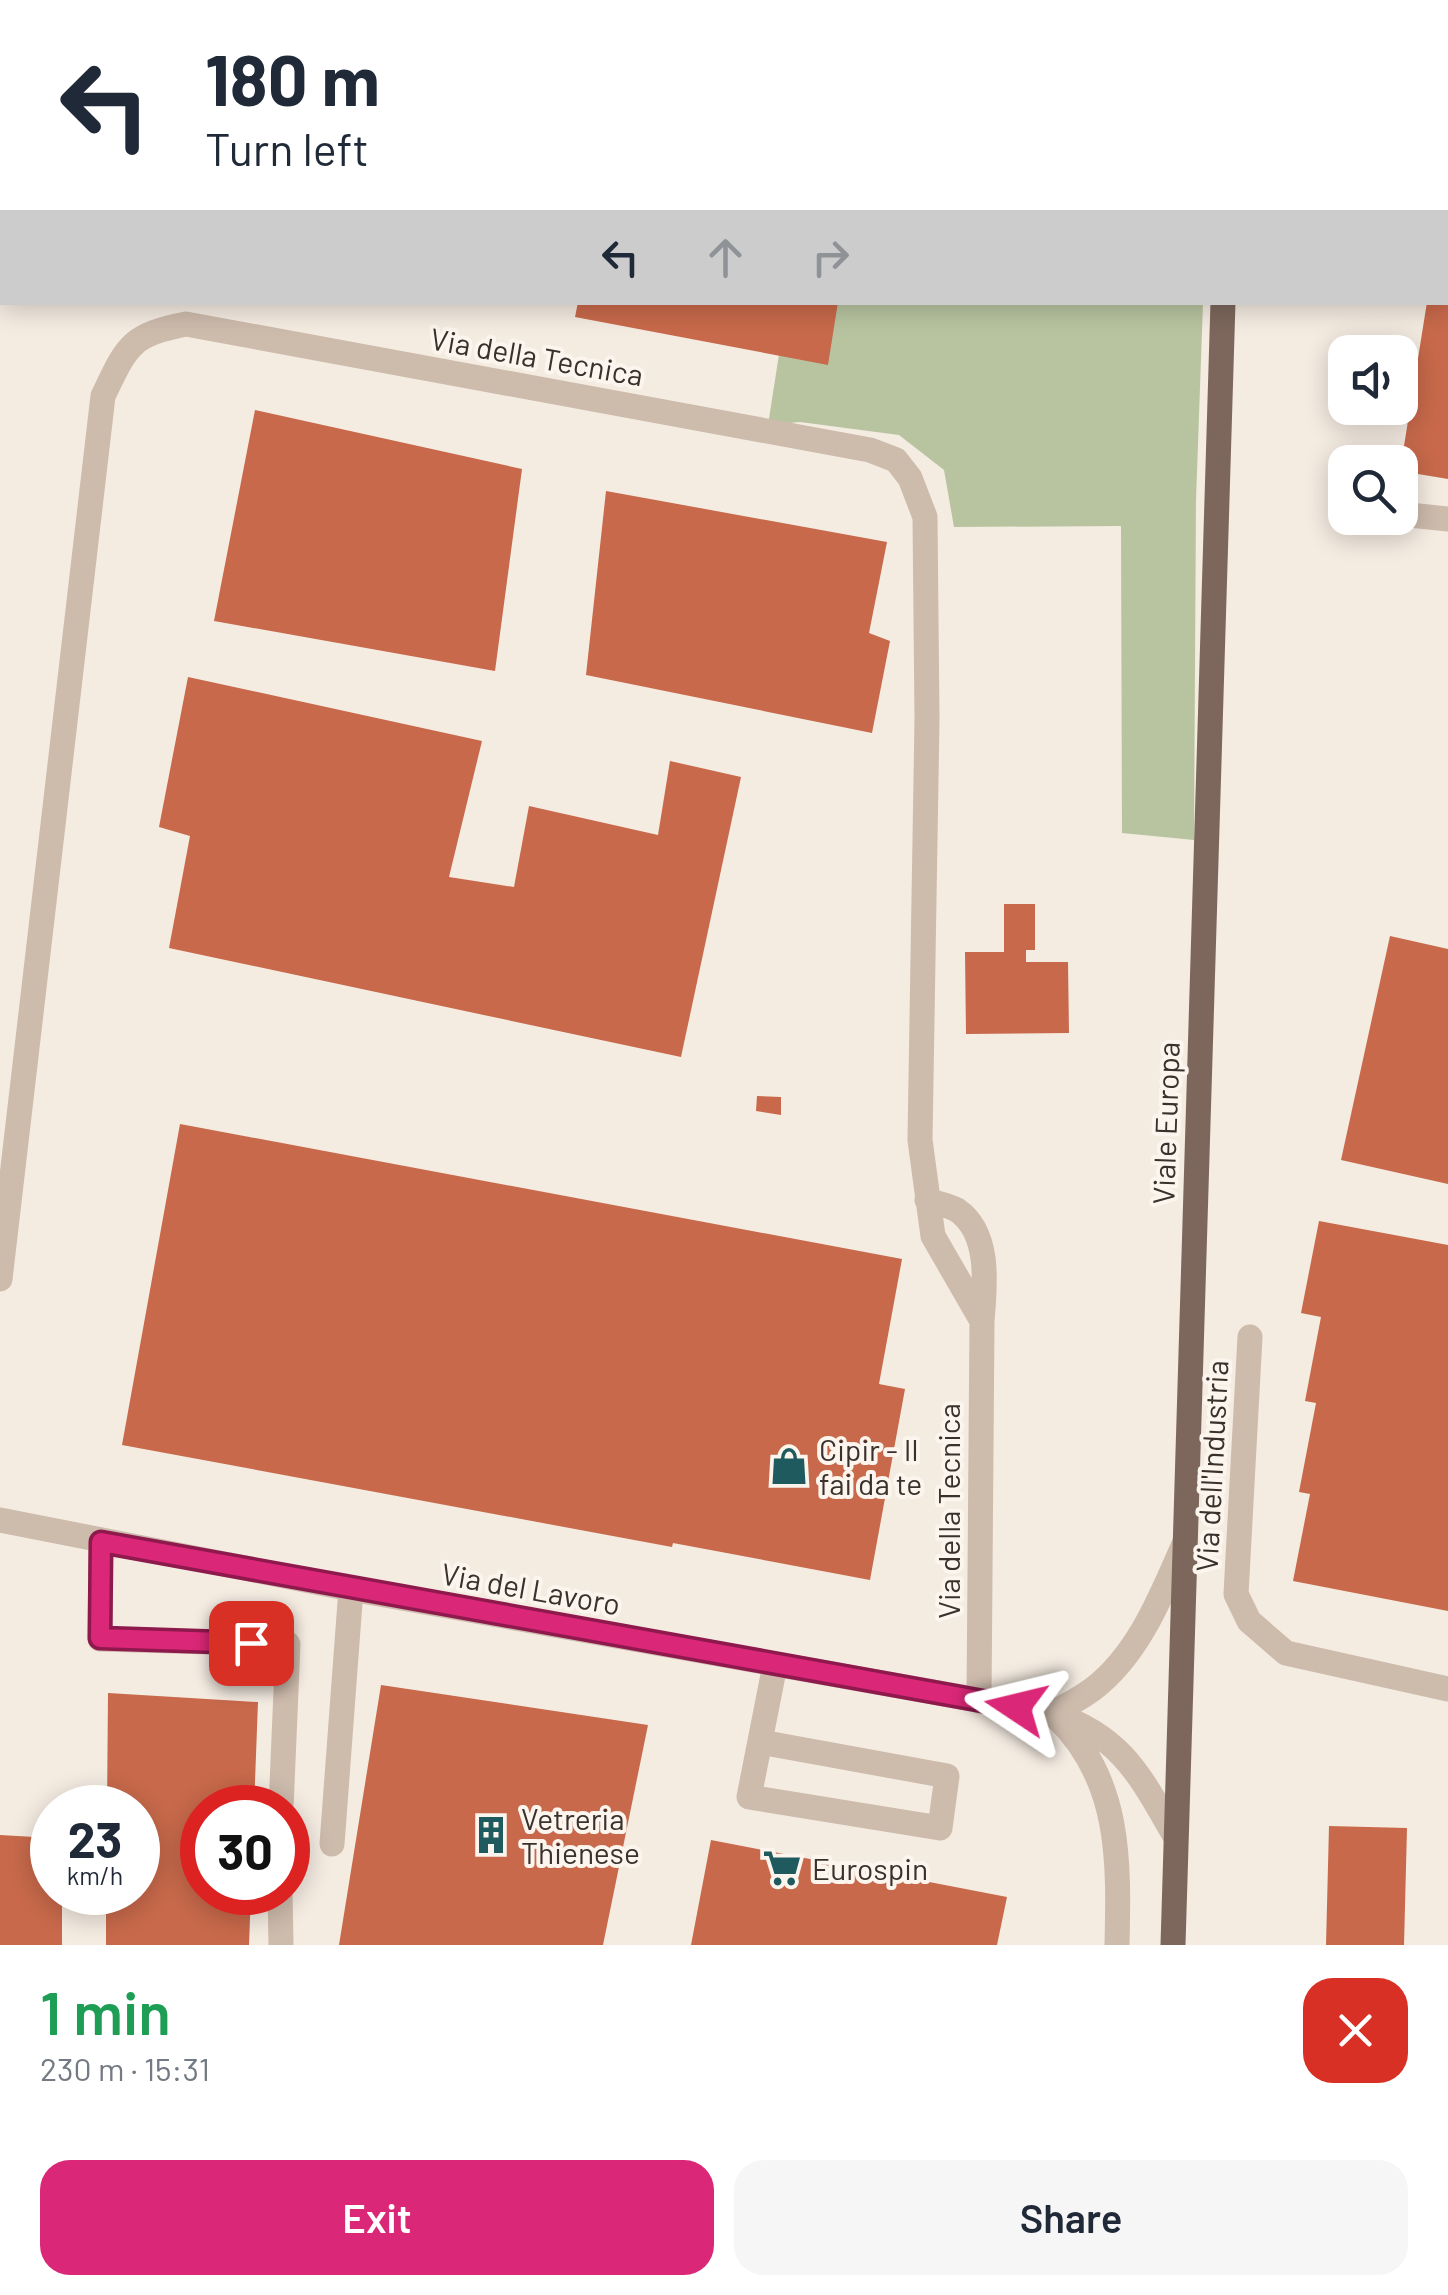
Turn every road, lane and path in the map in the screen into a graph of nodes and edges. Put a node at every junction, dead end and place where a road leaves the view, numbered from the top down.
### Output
1 (1223, 305) edge
2 (1418, 516) edge
3 (1448, 519) edge
4 (927, 1200) junction
5 (0, 1280) edge
6 (982, 1320) junction
7 (1250, 1337) dead end
8 (0, 1520) edge
9 (101, 1542) junction
10 (1184, 1544) junction
11 (351, 1589) junction
12 (775, 1665) junction
13 (1448, 1689) edge
14 (979, 1701) junction
15 (1052, 1714) junction
16 (761, 1742) junction
17 (283, 1785) edge
18 (1175, 1836) junction
19 (332, 1844) dead end
20 (280, 1915) edge
21 (281, 1945) edge
22 (1117, 1945) edge
23 (1173, 1945) edge

1 - 10 main road, Viale Europa
2 - 3 street
4 - 5 street, Via della Tecnica
4 - 6 street, Via della Tecnica
4 - 6 street, Via della Tecnica
6 - 14 street, Via della Tecnica
7 - 13 street, Via dell'Industria
8 - 9 street, Via del Lavoro
9 - 11 street, Via del Lavoro
9 - 17 street
10 - 15 street
10 - 18 main road, Viale Europa
11 - 12 street, Via del Lavoro
11 - 19 street
12 - 14 street, Via del Lavoro
12 - 16 street
14 - 15 street, Via del Lavoro
15 - 18 street, Via del Lavoro
15 - 22 street
16 - 16 street
18 - 23 main road, Viale Europa
20 - 21 street

